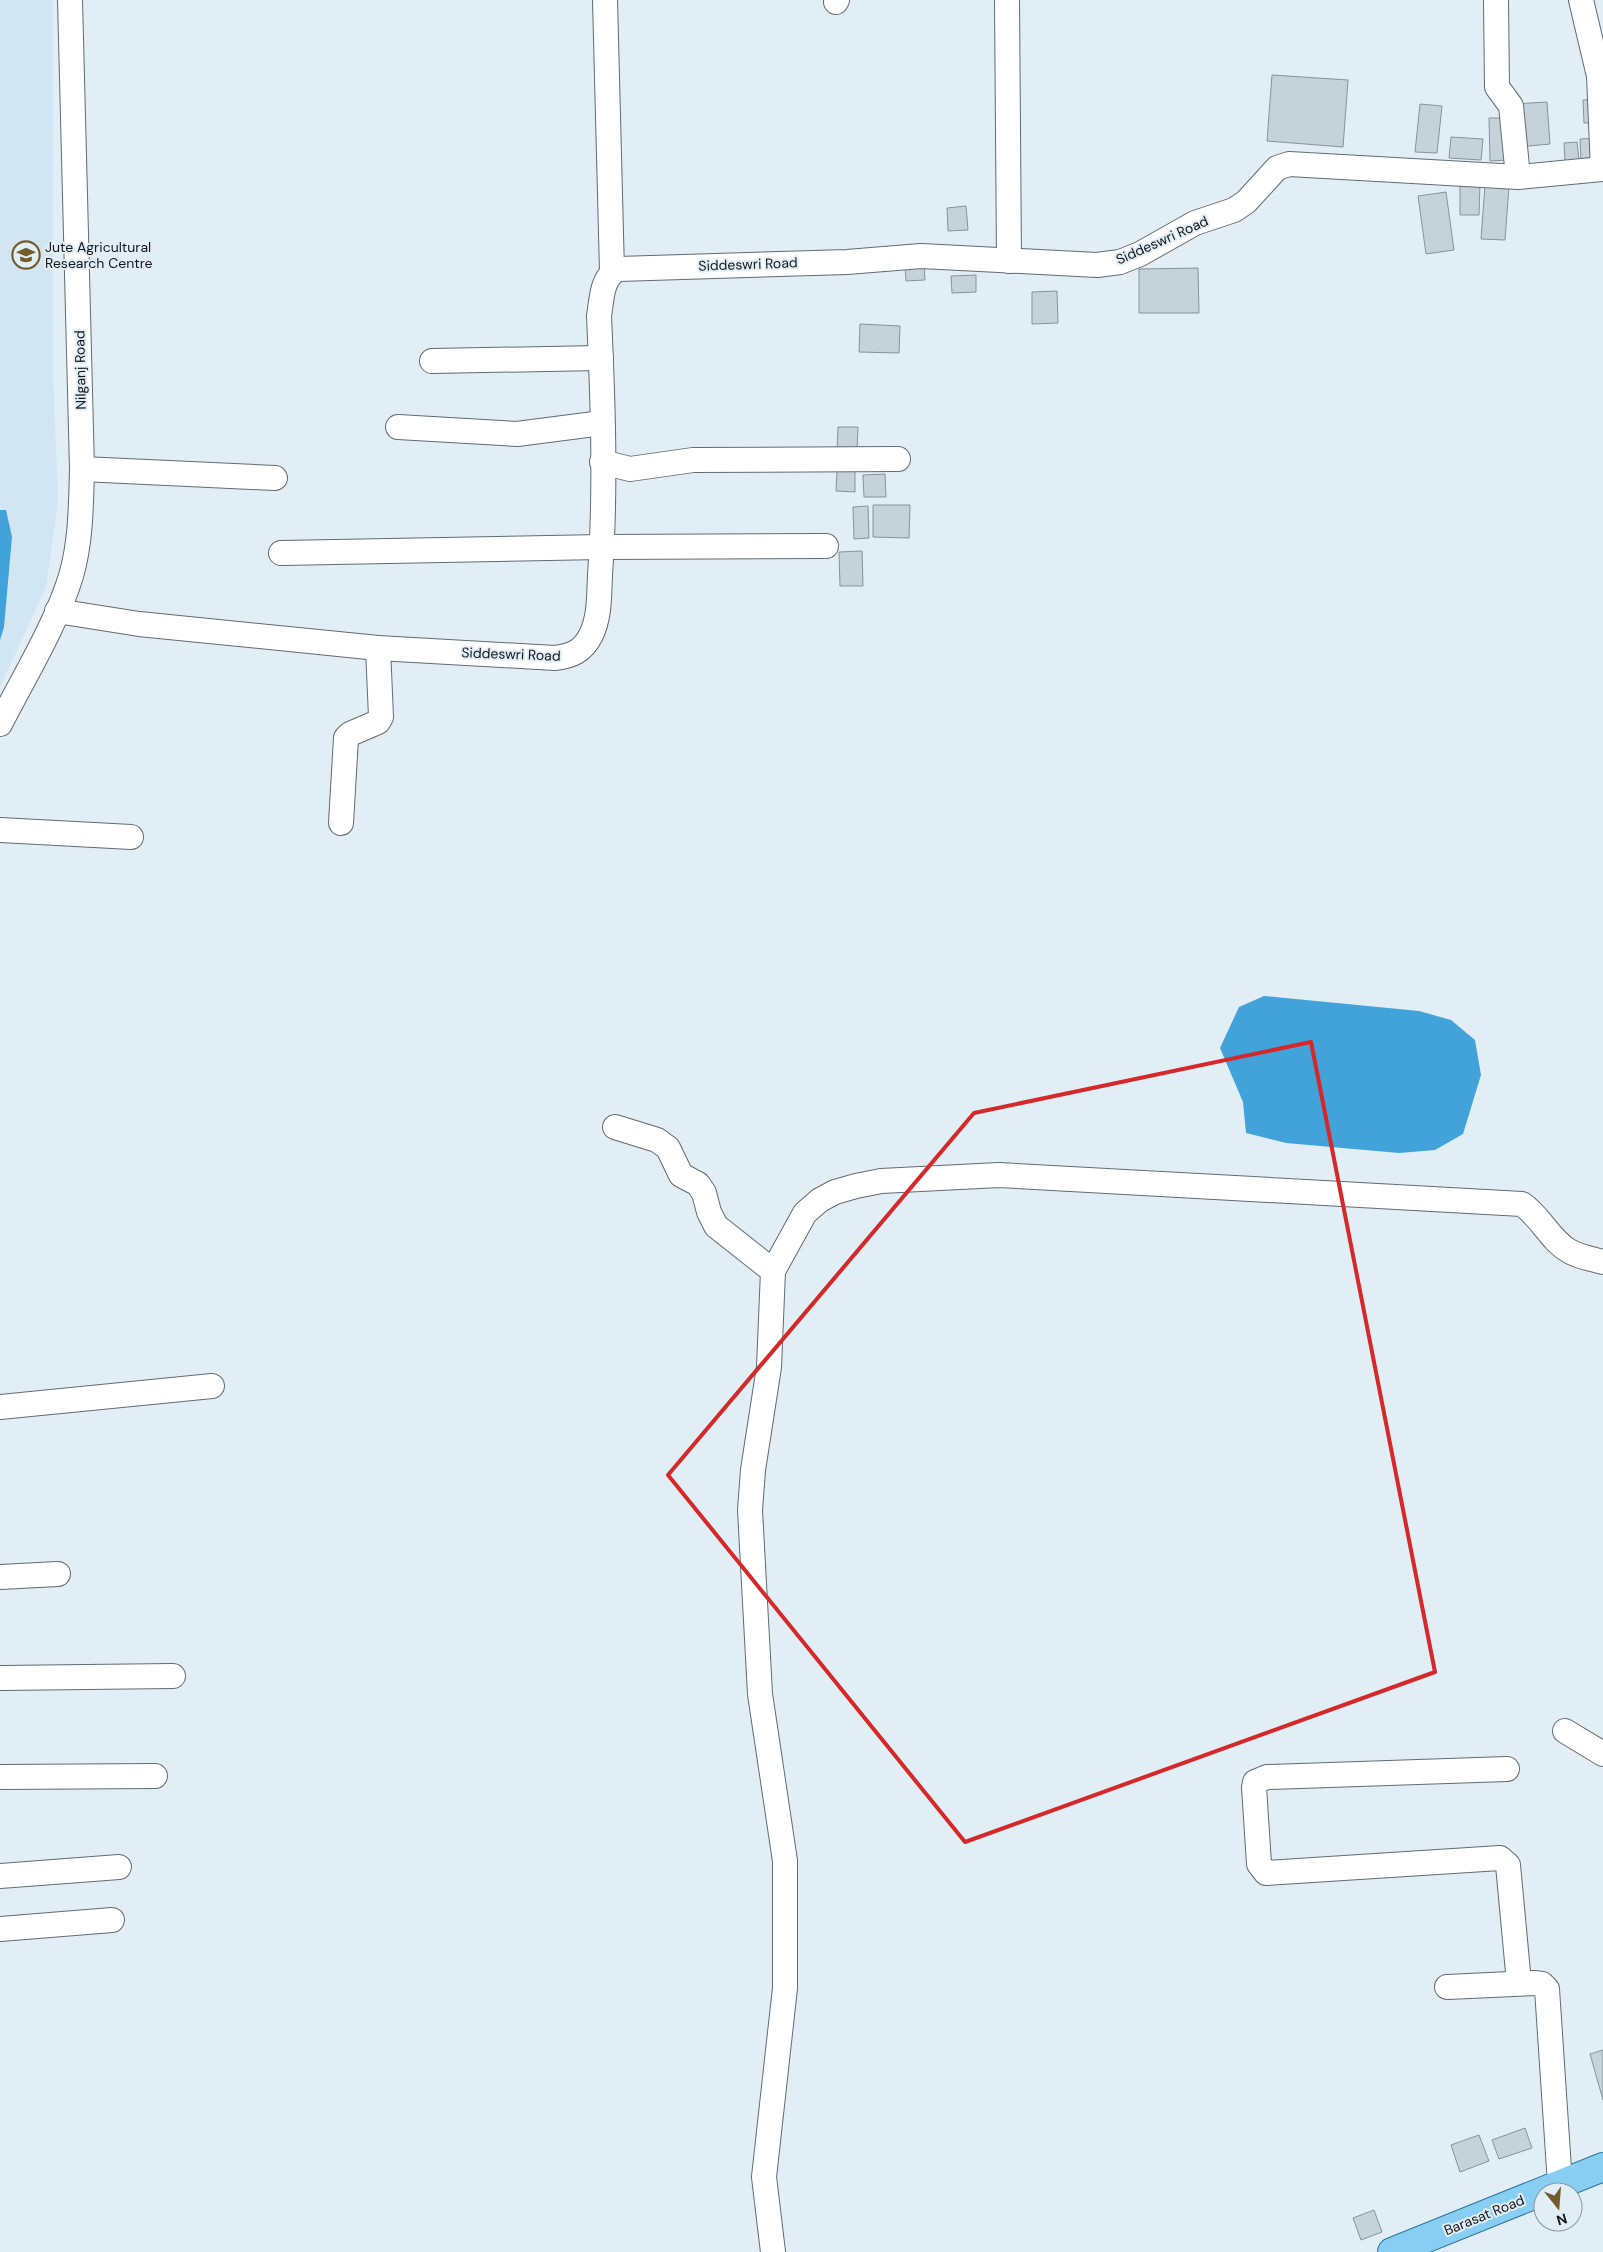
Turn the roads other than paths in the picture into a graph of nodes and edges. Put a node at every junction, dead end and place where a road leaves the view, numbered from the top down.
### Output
1 (70, 0) edge
2 (605, 0) edge
3 (1007, 0) edge
4 (1496, 0) edge
5 (1581, 0) edge
6 (1603, 169) edge
7 (1518, 176) junction
8 (1009, 261) junction
9 (612, 272) junction
10 (601, 358) junction
11 (432, 361) dead end
12 (602, 423) junction
13 (398, 427) dead end
14 (898, 459) dead end
15 (602, 462) junction
16 (82, 469) junction
17 (276, 478) dead end
18 (826, 546) dead end
19 (602, 547) junction
20 (281, 553) dead end
21 (57, 611) junction
22 (378, 648) junction
23 (0, 724) edge
24 (341, 823) dead end
25 (0, 830) edge
26 (131, 837) dead end
27 (616, 1127) dead end
28 (1603, 1262) edge
29 (773, 1271) junction
30 (212, 1386) dead end
31 (0, 1406) edge
32 (58, 1574) dead end
33 (0, 1577) edge
34 (172, 1676) dead end
35 (0, 1678) edge
36 (1565, 1732) dead end
37 (1603, 1754) edge
38 (1507, 1769) dead end
39 (154, 1776) dead end
40 (0, 1777) edge
41 (119, 1867) dead end
42 (0, 1876) edge
43 (112, 1920) dead end
44 (0, 1929) edge
45 (1519, 1984) junction
46 (1447, 1987) dead end
47 (1603, 2167) edge
48 (1560, 2182) edge
49 (1565, 2182) edge
50 (1533, 2195) edge
51 (772, 2252) edge
52 (1392, 2252) edge

1 - 16 street, Nilganj Road
2 - 9 street, Siddeswri Road
3 - 8 street
4 - 7 street
5 - 6 street
6 - 7 street, Siddeswri Road
7 - 8 street, Siddeswri Road
8 - 9 street, Siddeswri Road
9 - 10 street, Siddeswri Road
10 - 11 street
10 - 12 street, Siddeswri Road
12 - 13 street
12 - 15 street, Siddeswri Road
14 - 15 street
15 - 19 street, Siddeswri Road
16 - 17 street
16 - 21 street, Nilganj Road
18 - 19 street
19 - 20 street
19 - 22 street, Siddeswri Road
21 - 22 street, Siddeswri Road
21 - 23 street, Nilganj Road
22 - 24 street
25 - 26 street
27 - 29 street
28 - 29 street
29 - 51 street
30 - 31 street
32 - 33 street
34 - 35 street
36 - 37 street
38 - 45 street
39 - 40 street
41 - 42 street
43 - 44 street
45 - 46 street
45 - 48 street
47 - 49 main road, Barasat Road
50 - 52 main road, Barasat Road

